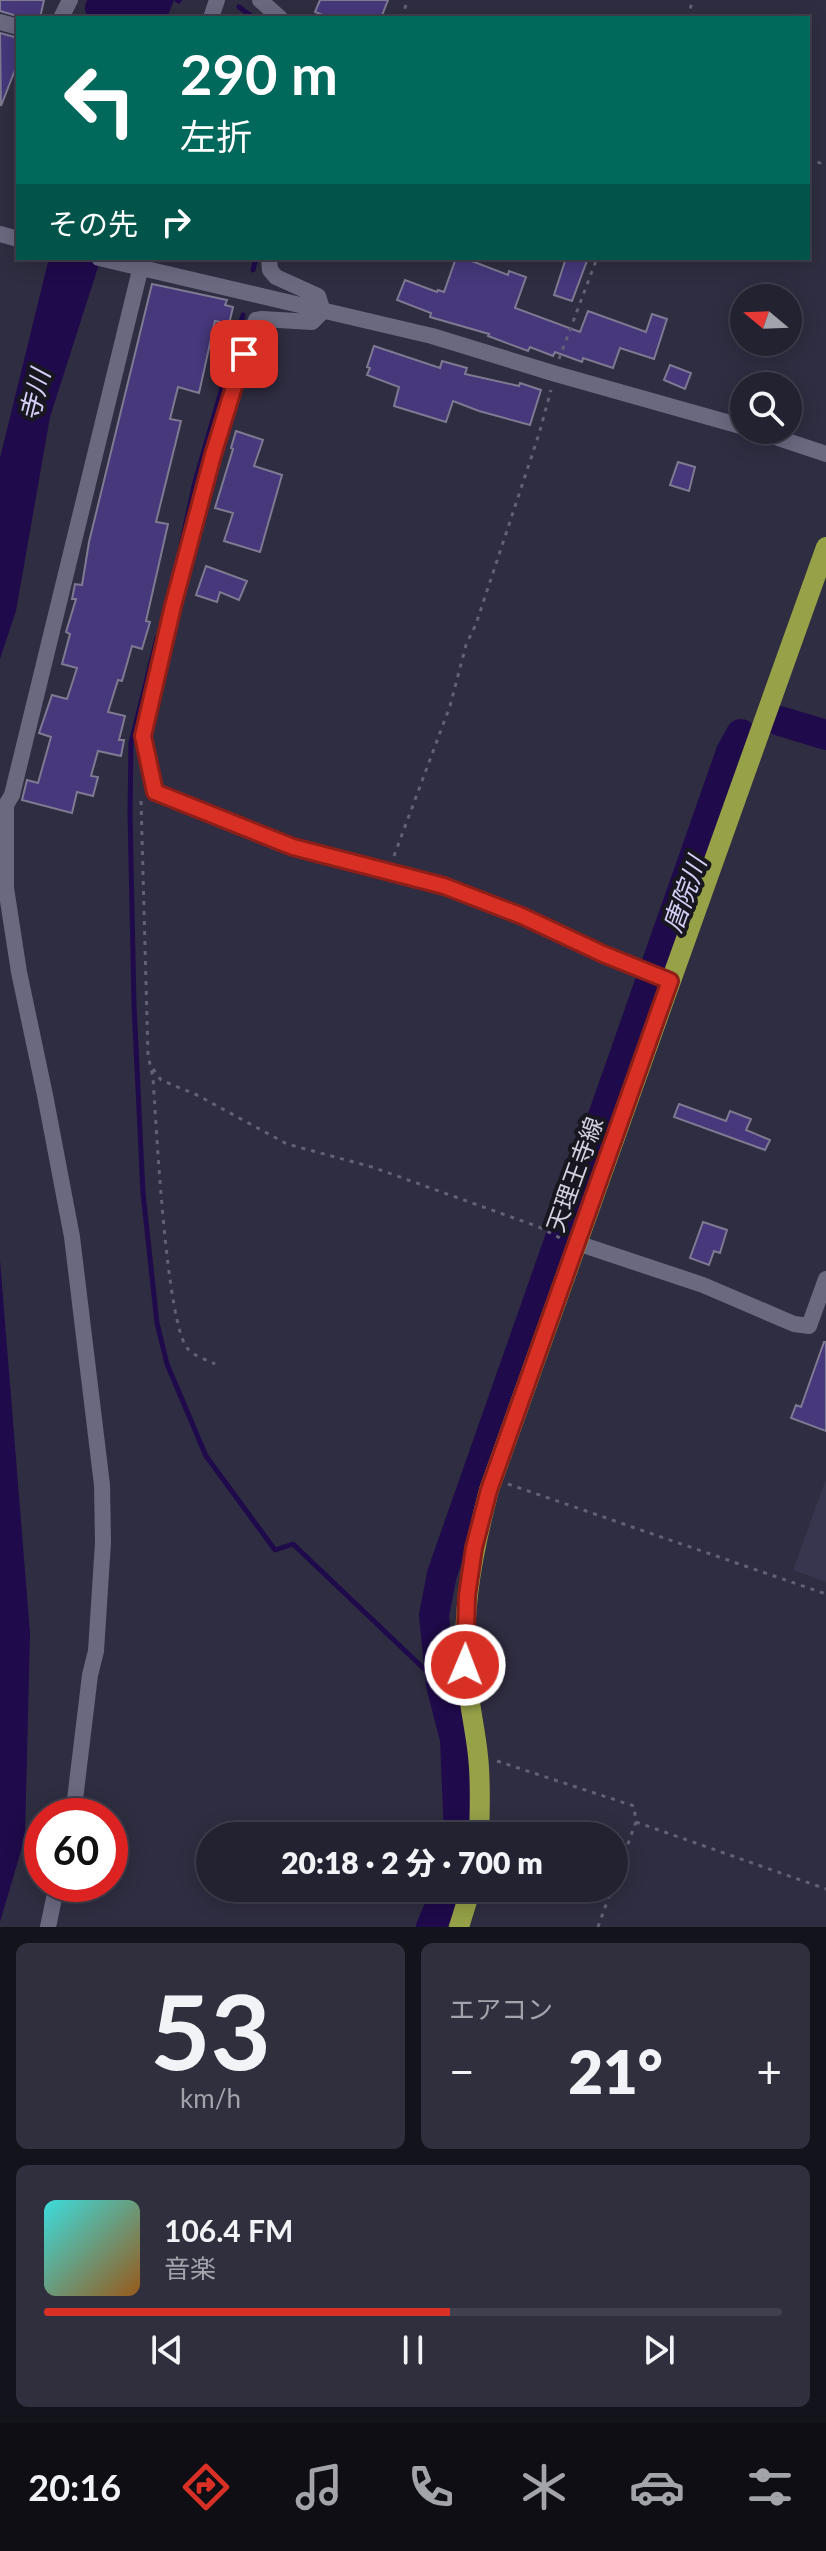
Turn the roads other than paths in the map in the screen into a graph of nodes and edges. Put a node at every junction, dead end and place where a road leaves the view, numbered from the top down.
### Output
1 (260, 0) edge
2 (278, 16) edge
3 (113, 260) edge
4 (269, 260) edge
5 (140, 264) edge
6 (323, 311) junction
7 (730, 423) edge
8 (796, 444) edge
9 (826, 454) edge
10 (826, 547) edge
11 (670, 981) junction
12 (577, 1243) junction
13 (826, 1279) edge
14 (75, 1798) edge
15 (479, 1822) edge
16 (53, 1902) edge
17 (467, 1902) edge
18 (48, 1927) edge
19 (459, 1927) edge

1 - 2 street
3 - 5 street
4 - 6 street
5 - 6 street
5 - 14 street
6 - 7 street
6 - 11 street
8 - 9 street
10 - 11 main road, 天理王寺線
11 - 12 main road, 天理王寺線
12 - 13 street
12 - 15 main road, 天理王寺線
16 - 18 street
17 - 19 main road

